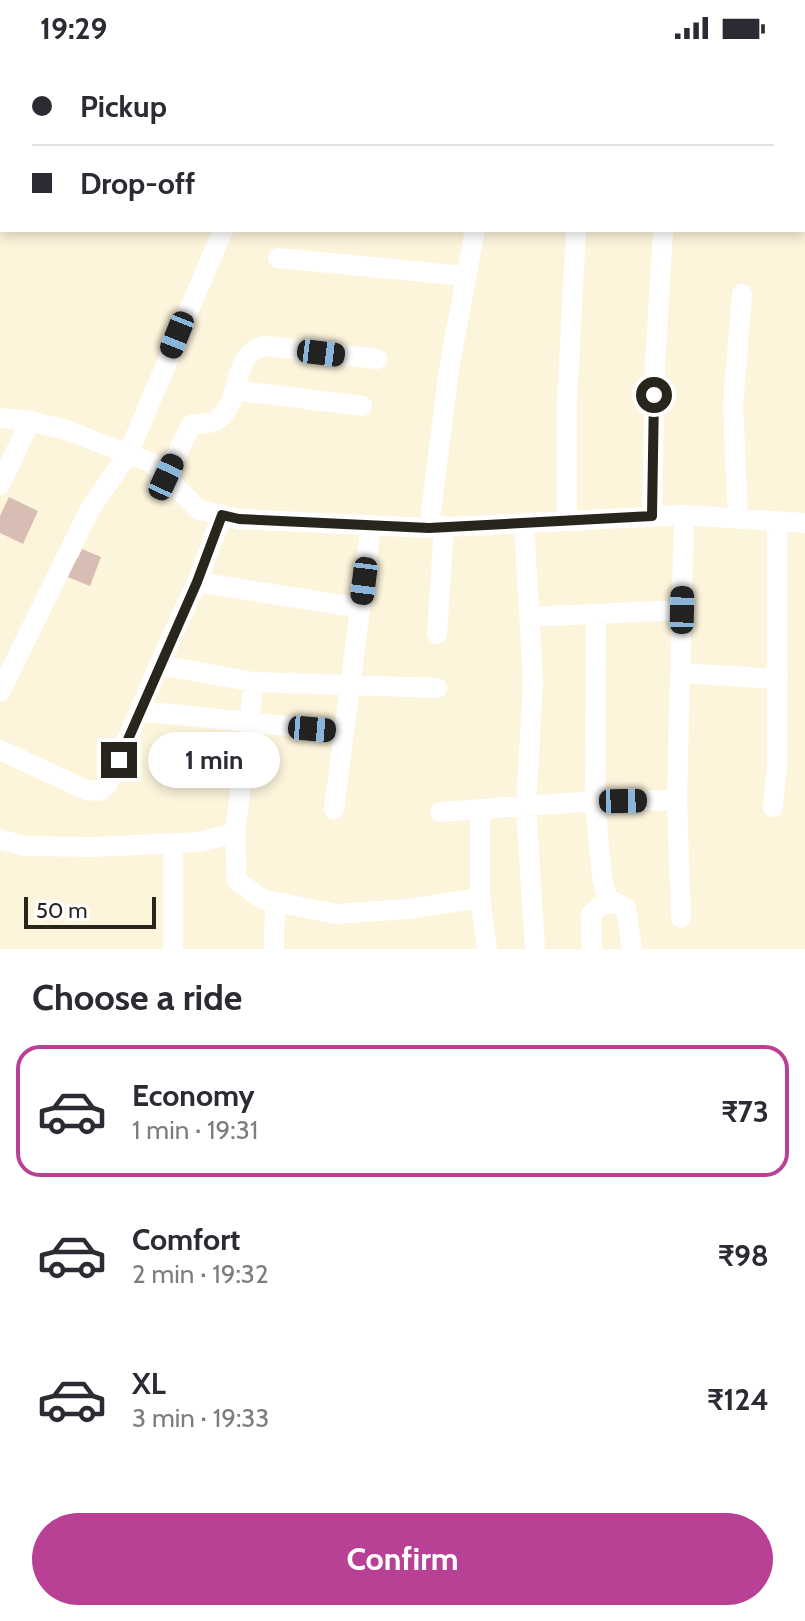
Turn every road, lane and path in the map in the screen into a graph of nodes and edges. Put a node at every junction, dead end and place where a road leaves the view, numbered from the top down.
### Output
1 (222, 232) edge
2 (475, 232) edge
3 (576, 232) edge
4 (663, 232) edge
5 (278, 258) dead end
6 (465, 276) junction
7 (742, 294) dead end
8 (377, 359) dead end
9 (234, 390) junction
10 (362, 406) dead end
11 (0, 418) edge
12 (30, 421) junction
13 (128, 454) junction
14 (166, 477) junction
15 (0, 485) edge
16 (222, 515) junction
17 (684, 515) junction
18 (652, 516) junction
19 (738, 519) junction
20 (567, 520) junction
21 (777, 522) junction
22 (524, 523) junction
23 (805, 523) edge
24 (371, 525) junction
25 (436, 527) junction
26 (197, 582) junction
27 (360, 608) junction
28 (682, 610) junction
29 (596, 614) junction
30 (529, 617) junction
31 (437, 634) dead end
32 (6, 660) edge
33 (159, 665) junction
34 (680, 673) junction
35 (778, 679) junction
36 (254, 682) junction
37 (350, 687) junction
38 (437, 688) dead end
39 (0, 692) edge
40 (141, 711) junction
41 (249, 723) junction
42 (344, 732) junction
43 (0, 750) edge
44 (677, 800) junction
45 (595, 801) junction
46 (526, 807) junction
47 (773, 807) dead end
48 (334, 809) dead end
49 (480, 810) junction
50 (440, 812) dead end
51 (235, 833) junction
52 (0, 839) edge
53 (173, 843) junction
54 (480, 898) junction
55 (275, 902) junction
56 (612, 902) junction
57 (681, 918) dead end
58 (173, 949) edge
59 (274, 949) edge
60 (487, 949) edge
61 (535, 949) edge
62 (592, 949) edge
63 (632, 949) edge

1 - 13 street
2 - 6 street
3 - 20 street
4 - 18 street
5 - 6 street
6 - 25 street
7 - 19 street
8 - 9 street
9 - 10 street
9 - 14 street
11 - 12 street
12 - 13 street
12 - 15 street
13 - 14 street
13 - 32 street
14 - 16 street
16 - 24 street
16 - 26 street
17 - 18 street
17 - 19 street
17 - 28 street
18 - 20 street
19 - 21 street
20 - 22 street
21 - 23 street
21 - 35 street
22 - 25 street
22 - 30 street
24 - 25 street
24 - 27 street
25 - 31 street
26 - 27 street
26 - 33 street
27 - 37 street
28 - 29 street
28 - 34 street
29 - 30 street
29 - 45 street
30 - 46 street
32 - 39 street
33 - 36 street
33 - 40 street
34 - 35 street
34 - 44 street
35 - 47 street
36 - 37 street
36 - 41 street
37 - 38 street
37 - 42 street
40 - 41 street
40 - 43 street
41 - 42 street
41 - 51 street
42 - 48 street
44 - 45 street
44 - 57 street
45 - 46 street
45 - 56 street
46 - 49 street
46 - 61 street
49 - 50 street
49 - 54 street
51 - 53 street
51 - 55 street
52 - 53 street
53 - 58 street
54 - 55 street
54 - 60 street
55 - 59 street
56 - 62 street
56 - 63 street

